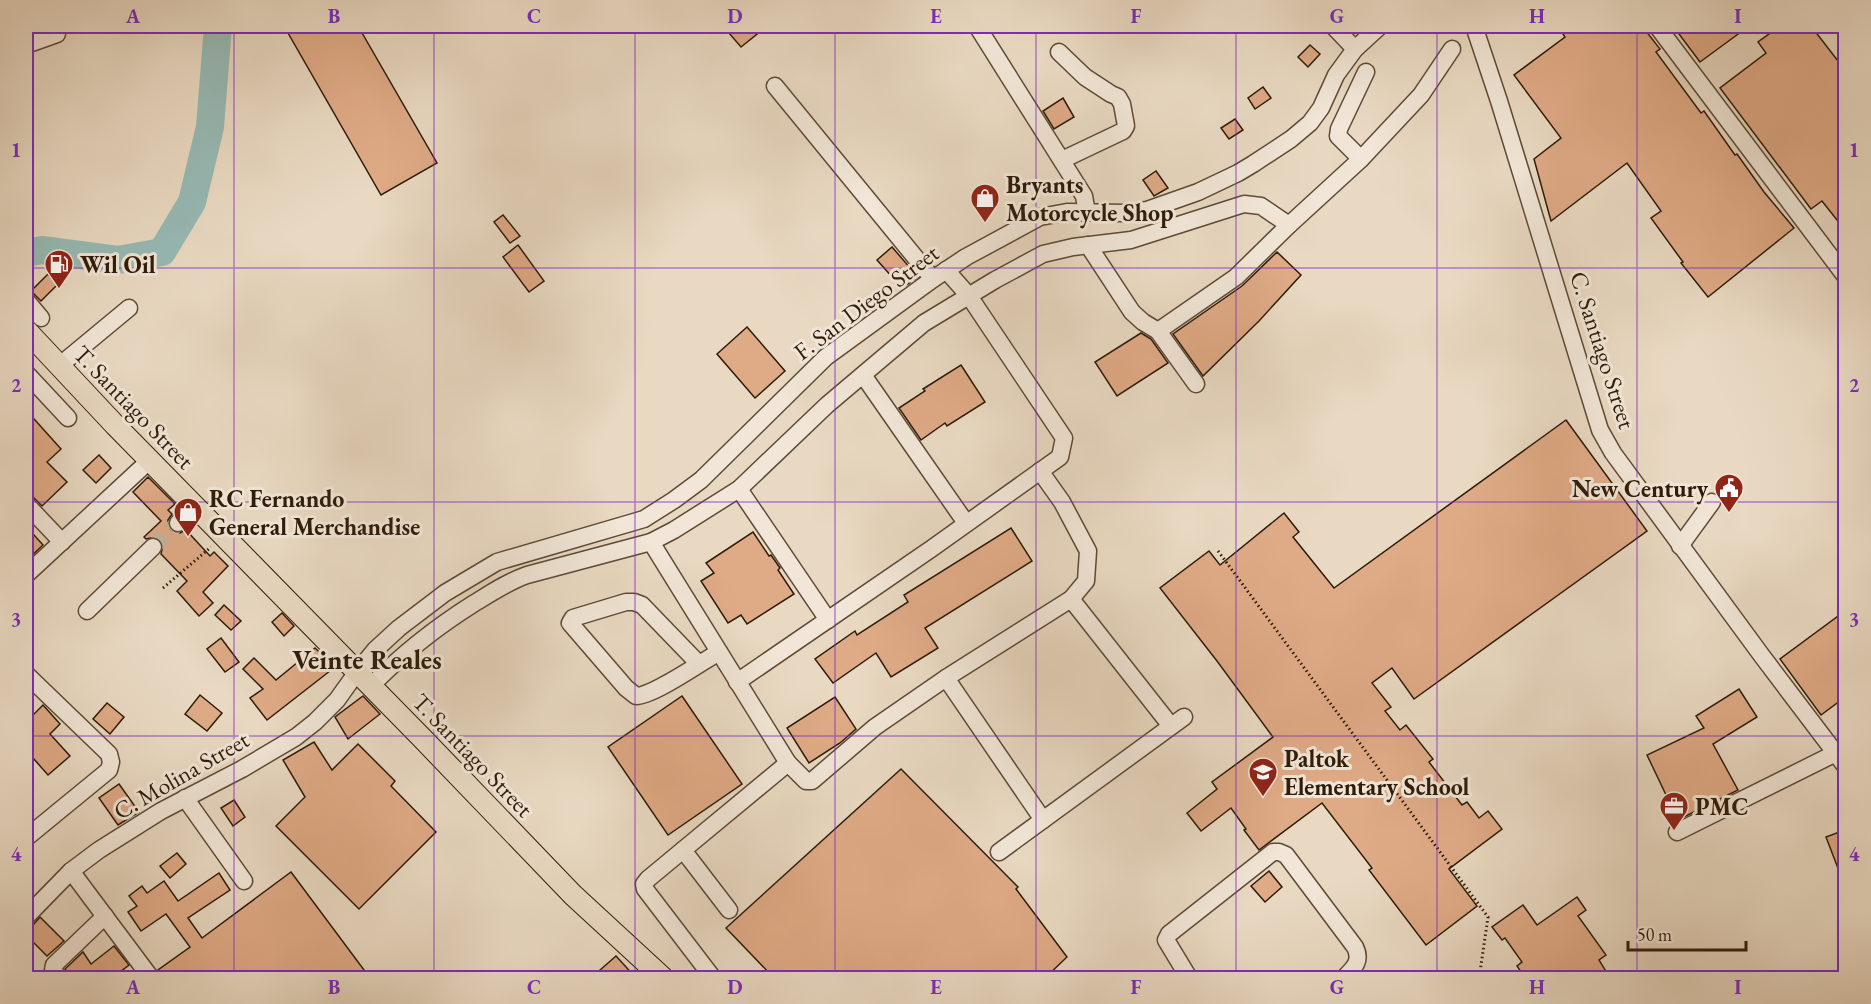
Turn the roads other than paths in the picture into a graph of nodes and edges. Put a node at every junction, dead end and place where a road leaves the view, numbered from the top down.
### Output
1 (977, 26) edge
2 (1333, 26) edge
3 (1380, 26) edge
4 (1474, 26) edge
5 (1658, 26) edge
6 (57, 34) dead end
7 (26, 45) edge
8 (1452, 49) dead end
9 (1355, 50) junction
10 (1059, 52) dead end
11 (1366, 72) dead end
12 (775, 86) dead end
13 (1361, 159) junction
14 (1062, 160) junction
15 (1087, 213) junction
16 (1289, 225) junction
17 (1088, 246) junction
18 (940, 274) junction
19 (1845, 277) edge
20 (969, 296) junction
21 (26, 300) edge
22 (129, 308) dead end
23 (33, 324) edge
24 (1158, 331) junction
25 (59, 366) junction
26 (26, 374) edge
27 (863, 375) junction
28 (1196, 384) dead end
29 (68, 418) dead end
30 (150, 460) junction
31 (1040, 471) junction
32 (739, 489) junction
33 (1712, 502) dead end
34 (26, 504) edge
35 (196, 507) junction
36 (178, 523) tunnel mouth
37 (966, 523) junction
38 (62, 542) junction
39 (651, 542) junction
40 (1680, 546) junction
41 (153, 547) tunnel mouth
42 (26, 575) edge
43 (1071, 599) junction
44 (87, 611) dead end
45 (828, 620) junction
46 (375, 650) junction
47 (719, 652) junction
48 (699, 664) junction
49 (390, 666) junction
50 (26, 674) edge
51 (946, 678) junction
52 (364, 679) junction
53 (737, 682) junction
54 (1840, 760) edge
55 (788, 763) junction
56 (185, 798) junction
57 (1043, 820) junction
58 (1677, 832) dead end
59 (26, 838) edge
60 (683, 850) junction
61 (999, 852) dead end
62 (72, 871) junction
63 (244, 881) dead end
64 (729, 910) dead end
65 (105, 916) junction
66 (26, 917) edge
67 (59, 978) edge
68 (151, 978) edge
69 (663, 978) edge
70 (713, 978) edge
71 (1189, 978) edge
72 (1344, 978) edge

1 - 14 street
2 - 9 street
3 - 9 street, F. San Diego Street
4 - 40 street, C. Santiago Street
5 - 19 street
6 - 7 street
8 - 13 street
9 - 15 street, F. San Diego Street
10 - 14 street
11 - 13 street
12 - 18 street
13 - 16 street
14 - 15 street
15 - 18 street, F. San Diego Street
16 - 17 street
16 - 24 street
17 - 20 street
17 - 24 street
18 - 20 street
18 - 46 street, F. San Diego Street
20 - 27 street
20 - 31 street
21 - 23 street
22 - 25 street
23 - 25 main road, T. Santiago Street
24 - 28 street
25 - 30 main road, T. Santiago Street
26 - 29 street
27 - 32 street
27 - 37 street
30 - 35 main road, T. Santiago Street
30 - 38 street
31 - 37 street
31 - 43 street
32 - 39 street
32 - 45 street
33 - 40 street
34 - 38 street
35 - 36 street
35 - 52 main road, T. Santiago Street
37 - 45 street
38 - 42 street
39 - 47 street
39 - 49 street
40 - 54 street, C. Santiago Street
41 - 44 street
43 - 51 street
43 - 57 street
45 - 53 street
46 - 49 street
46 - 52 street, F. San Diego Street
47 - 48 street
47 - 53 street
48 - 48 street
49 - 52 street
50 - 59 street
51 - 55 street
51 - 57 street
52 - 56 street, C. Molina Street
52 - 69 main road, T. Santiago Street
53 - 55 street
54 - 58 street
55 - 60 street
56 - 62 street, C. Molina Street
56 - 63 street
57 - 61 street
60 - 64 street
60 - 70 street
62 - 65 street
62 - 66 street, C. Molina Street
65 - 67 street
65 - 68 street
71 - 72 street

